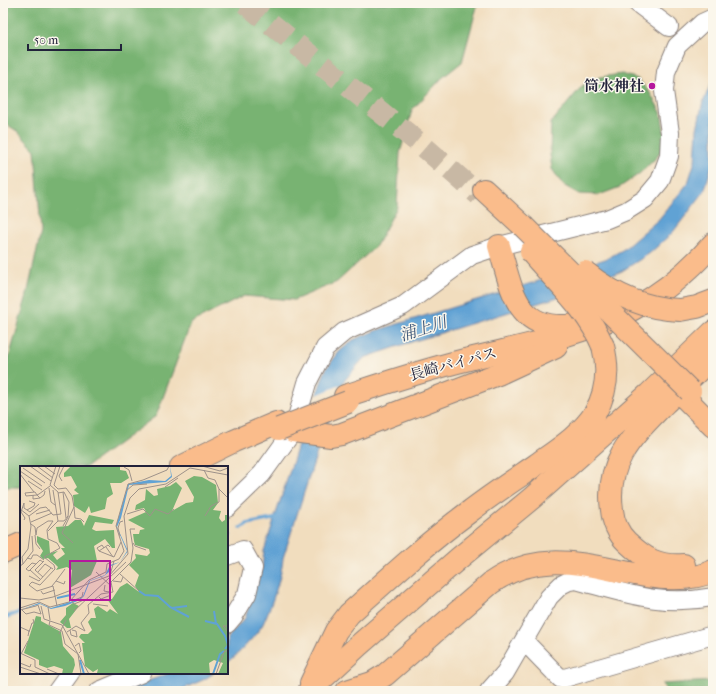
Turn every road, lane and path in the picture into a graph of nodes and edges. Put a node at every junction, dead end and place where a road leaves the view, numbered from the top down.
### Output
1 (637, 3) edge
2 (713, 18) edge
3 (669, 27) dead end
4 (481, 192) tunnel mouth
5 (512, 235) junction
6 (713, 244) edge
7 (713, 264) edge
8 (660, 291) junction
9 (713, 301) edge
10 (713, 332) edge
11 (713, 341) edge
12 (562, 345) junction
13 (713, 356) edge
14 (687, 393) junction
15 (347, 398) junction
16 (713, 412) edge
17 (713, 426) edge
18 (287, 429) junction
19 (183, 466) edge
20 (203, 466) edge
21 (228, 507) edge
22 (20, 544) edge
23 (3, 552) edge
24 (20, 554) edge
25 (228, 556) edge
26 (713, 557) edge
27 (3, 561) edge
28 (713, 571) edge
29 (713, 597) edge
30 (228, 623) edge
31 (713, 635) edge
32 (524, 641) junction
33 (69, 674) edge
34 (140, 674) edge
35 (567, 685) edge
36 (57, 691) edge
37 (99, 691) edge
38 (308, 691) edge
39 (323, 691) edge
40 (347, 691) edge
41 (489, 691) edge

1 - 3 street
2 - 5 street
4 - 5 highway
5 - 8 highway
5 - 9 highway, bridge
5 - 14 highway, bridge
5 - 18 street
5 - 38 highway, bridge
6 - 8 highway, 長崎バイパス
7 - 12 highway, 長崎バイパス
8 - 15 highway, 長崎バイパス
10 - 38 highway
11 - 39 highway
12 - 15 highway, 長崎バイパス
12 - 18 highway
13 - 26 highway
14 - 16 highway
14 - 17 highway
15 - 18 highway, 長崎バイパス
18 - 19 highway, 長崎バイパス
18 - 20 highway, 長崎バイパス
18 - 21 street
22 - 23 highway
24 - 27 highway
25 - 30 street
28 - 40 highway
29 - 32 street
31 - 35 street
32 - 35 street
32 - 41 street
33 - 36 street
34 - 37 street

